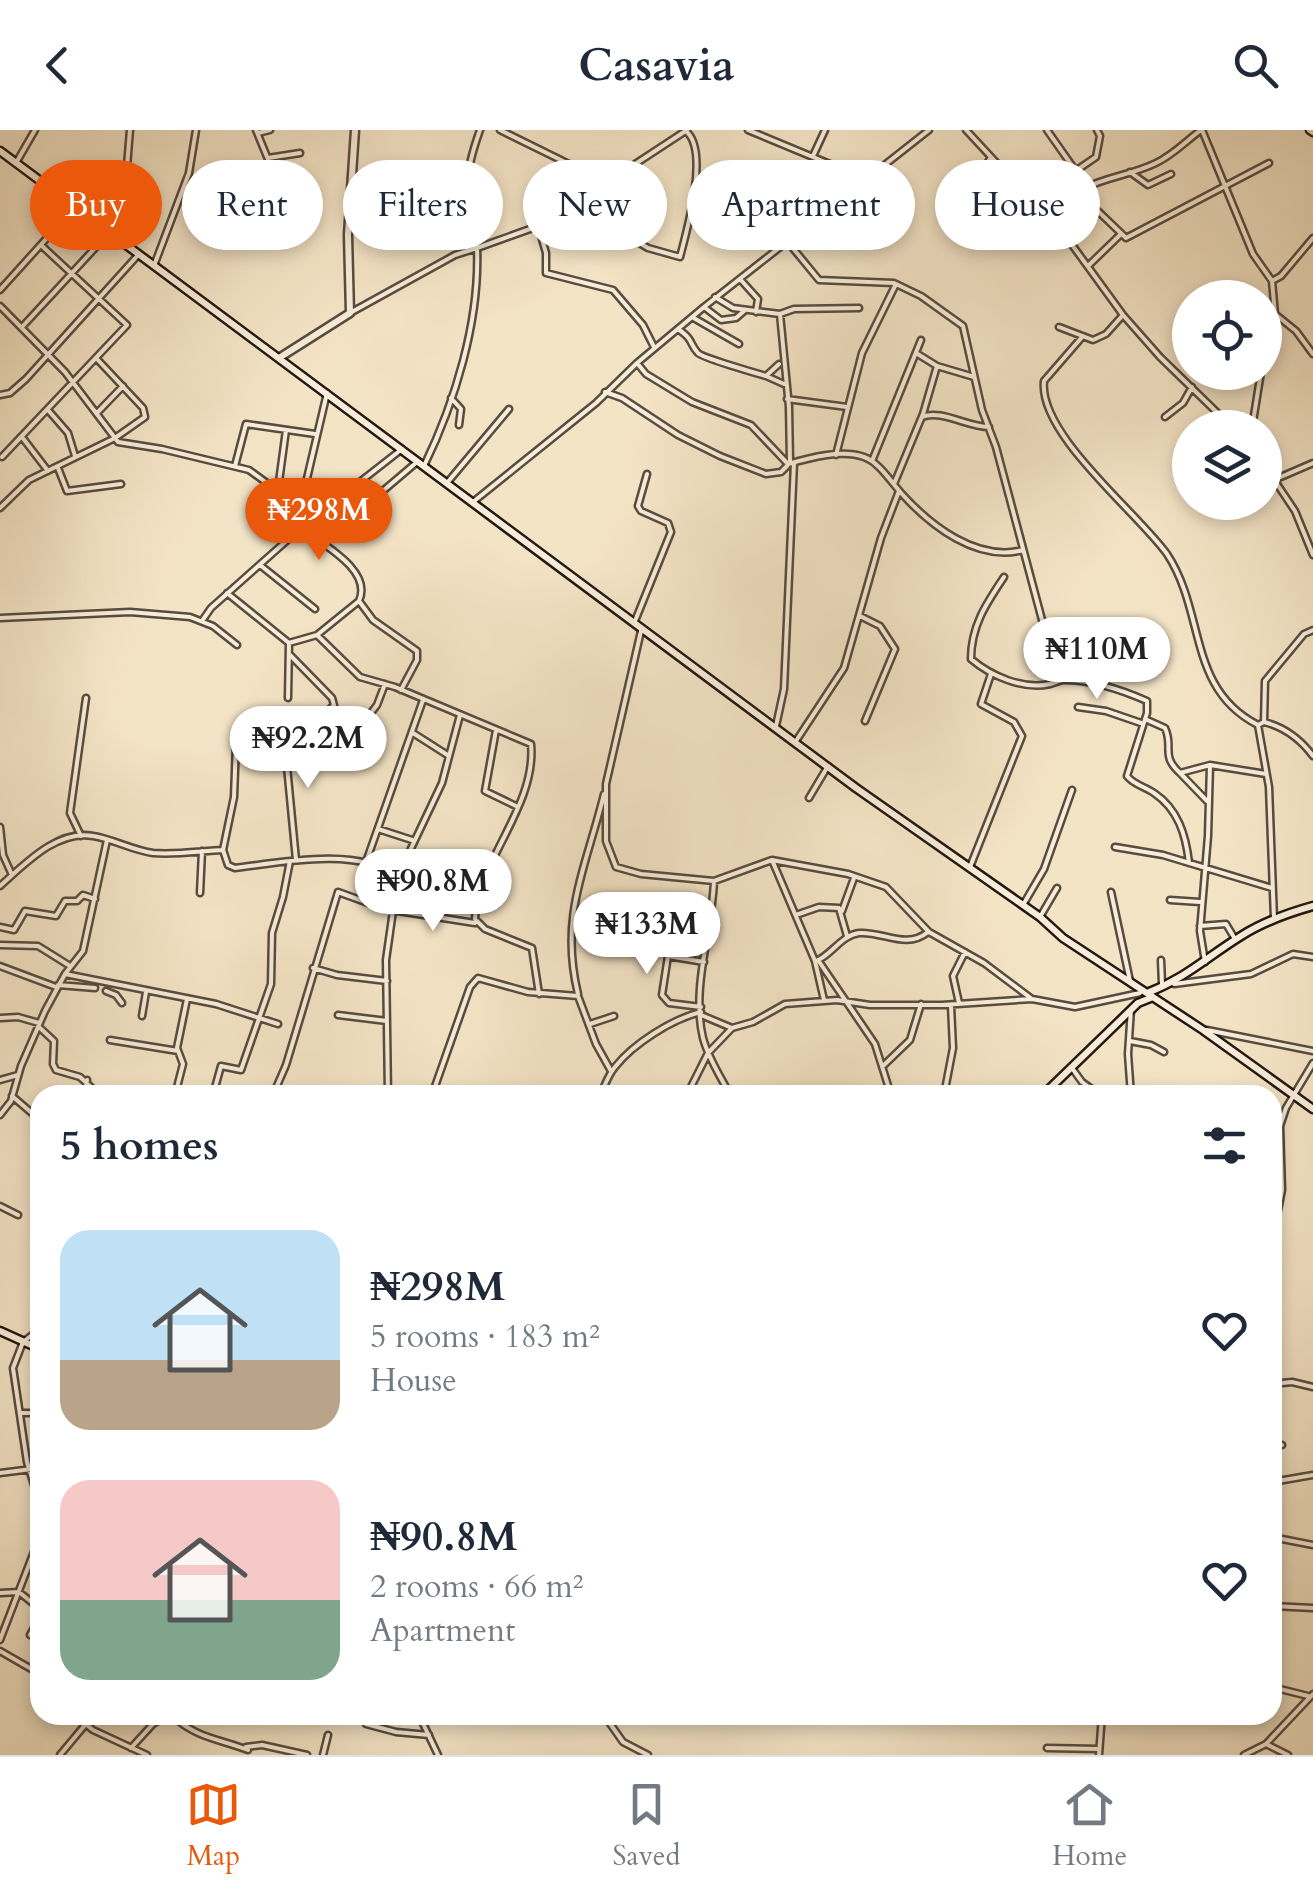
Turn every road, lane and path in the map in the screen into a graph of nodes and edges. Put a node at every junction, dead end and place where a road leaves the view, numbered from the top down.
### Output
1 (35, 130) edge
2 (130, 130) edge
3 (196, 130) edge
4 (270, 130) edge
5 (355, 130) edge
6 (480, 130) edge
7 (500, 130) edge
8 (748, 130) edge
9 (825, 130) edge
10 (929, 130) edge
11 (966, 130) edge
12 (1047, 130) edge
13 (1097, 130) edge
14 (1201, 130) edge
15 (687, 131) edge
16 (257, 132) edge
17 (3, 153) edge
18 (300, 153) dead end
19 (813, 156) junction
20 (991, 157) junction
21 (268, 158) joint
22 (128, 160) edge
23 (352, 160) edge
24 (471, 160) edge
25 (561, 160) edge
26 (643, 160) edge
27 (822, 160) edge
28 (890, 160) edge
29 (989, 160) edge
30 (994, 160) edge
31 (1070, 160) edge
32 (1092, 160) edge
33 (16, 163) junction
34 (1270, 163) dead end
35 (0, 167) edge
36 (1130, 172) junction
37 (30, 173) edge
38 (1171, 174) dead end
39 (1100, 182) edge
40 (1226, 186) junction
41 (1100, 214) edge
42 (1120, 234) junction
43 (1313, 238) edge
44 (38, 250) edge
45 (46, 250) edge
46 (93, 250) edge
47 (135, 250) edge
48 (350, 250) edge
49 (472, 250) edge
50 (477, 250) edge
51 (545, 250) edge
52 (654, 250) edge
53 (776, 250) edge
54 (798, 250) edge
55 (1074, 250) edge
56 (140, 254) junction
57 (154, 265) junction
58 (1086, 267) junction
59 (71, 273) junction
60 (740, 278) junction
61 (1271, 280) edge
62 (1274, 280) edge
63 (896, 284) junction
64 (0, 290) edge
65 (715, 297) junction
66 (100, 299) junction
67 (0, 306) edge
68 (704, 306) junction
69 (858, 308) dead end
70 (744, 311) junction
71 (756, 312) junction
72 (350, 314) junction
73 (780, 314) junction
74 (1123, 316) junction
75 (692, 317) junction
76 (1282, 319) edge
77 (23, 326) junction
78 (1059, 327) dead end
79 (678, 329) junction
80 (1083, 336) junction
81 (921, 340) dead end
82 (739, 344) dead end
83 (655, 347) junction
84 (50, 354) junction
85 (916, 354) junction
86 (1313, 354) edge
87 (97, 358) junction
88 (280, 358) junction
89 (637, 363) junction
90 (779, 364) dead end
91 (937, 366) junction
92 (1172, 368) edge
93 (766, 376) junction
94 (974, 377) junction
95 (73, 382) junction
96 (786, 384) junction
97 (123, 386) junction
98 (1190, 390) edge
99 (1195, 390) edge
100 (327, 392) junction
101 (605, 392) junction
102 (0, 395) edge
103 (451, 398) junction
104 (787, 399) junction
105 (849, 407) junction
106 (508, 409) dead end
107 (48, 410) junction
108 (1215, 410) edge
109 (97, 413) junction
110 (922, 417) junction
111 (1165, 417) dead end
112 (459, 424) dead end
113 (989, 427) junction
114 (286, 430) junction
115 (315, 434) junction
116 (22, 437) junction
117 (115, 438) junction
118 (402, 449) junction
119 (836, 455) junction
120 (74, 456) junction
121 (2, 458) edge
122 (872, 461) junction
123 (421, 463) junction
124 (791, 463) junction
125 (1313, 463) edge
126 (234, 466) junction
127 (58, 468) junction
128 (48, 471) junction
129 (646, 474) dead end
130 (1282, 477) edge
131 (447, 482) junction
132 (121, 484) dead end
133 (894, 484) junction
134 (278, 489) junction
135 (899, 491) junction
136 (1282, 492) edge
137 (370, 501) dead end
138 (474, 502) junction
139 (300, 506) junction
140 (0, 508) edge
141 (315, 518) junction
142 (301, 528) junction
143 (1023, 550) junction
144 (1313, 555) edge
145 (260, 565) junction
146 (1004, 577) dead end
147 (227, 594) junction
148 (359, 601) junction
149 (315, 609) dead end
150 (860, 616) junction
151 (0, 618) edge
152 (202, 621) junction
153 (639, 624) junction
154 (1313, 630) edge
155 (317, 636) junction
156 (289, 643) junction
157 (237, 645) dead end
158 (290, 656) junction
159 (991, 674) junction
160 (1058, 680) junction
161 (385, 684) junction
162 (401, 690) junction
163 (86, 698) dead end
164 (288, 698) dead end
165 (423, 700) junction
166 (1078, 708) dead end
167 (460, 715) junction
168 (1144, 721) junction
169 (865, 722) dead end
170 (1261, 723) junction
171 (283, 725) junction
172 (776, 726) junction
173 (496, 730) junction
174 (413, 733) junction
175 (354, 735) dead end
176 (1313, 739) edge
177 (796, 741) junction
178 (1307, 748) junction
179 (450, 756) junction
180 (1313, 756) edge
181 (828, 766) junction
182 (1210, 766) junction
183 (1180, 772) junction
184 (1267, 774) junction
185 (606, 784) junction
186 (1072, 790) dead end
187 (809, 798) dead end
188 (1207, 801) junction
189 (519, 807) junction
190 (0, 826) edge
191 (378, 829) junction
192 (81, 836) junction
193 (107, 840) junction
194 (413, 840) junction
195 (1115, 847) dead end
196 (223, 850) junction
197 (202, 851) junction
198 (293, 860) junction
199 (772, 860) junction
200 (1189, 862) junction
201 (366, 864) junction
202 (970, 867) junction
203 (1205, 867) junction
204 (12, 876) junction
205 (398, 876) junction
206 (854, 876) junction
207 (714, 881) junction
208 (0, 886) edge
209 (1057, 888) dead end
210 (1272, 888) junction
211 (1111, 892) dead end
212 (200, 893) dead end
213 (95, 899) junction
214 (1170, 900) dead end
215 (1202, 902) junction
216 (1023, 905) junction
217 (1313, 906) edge
218 (396, 911) junction
219 (842, 912) junction
220 (795, 915) junction
221 (1040, 917) junction
222 (1274, 919) junction
223 (476, 924) junction
224 (1200, 926) junction
225 (0, 927) edge
226 (928, 932) junction
227 (848, 936) junction
228 (1236, 939) junction
229 (0, 945) edge
230 (965, 952) junction
231 (1313, 957) edge
232 (1161, 960) dead end
233 (817, 961) junction
234 (704, 962) junction
235 (1205, 962) junction
236 (0, 966) edge
237 (71, 967) junction
238 (313, 968) junction
239 (65, 974) junction
240 (387, 981) junction
241 (1130, 981) junction
242 (110, 984) junction
243 (1170, 985) junction
244 (58, 986) junction
245 (95, 988) dead end
246 (106, 991) junction
247 (146, 992) junction
248 (539, 994) junction
249 (1148, 994) junction
250 (578, 996) junction
251 (1032, 999) junction
252 (186, 1000) junction
253 (824, 1001) junction
254 (844, 1001) junction
255 (101, 1002) dead end
256 (1138, 1002) junction
257 (122, 1003) dead end
258 (958, 1003) junction
259 (921, 1004) junction
260 (950, 1004) junction
261 (1131, 1009) junction
262 (701, 1011) junction
263 (338, 1015) dead end
264 (142, 1016) dead end
265 (614, 1016) dead end
266 (0, 1018) edge
267 (259, 1018) junction
268 (388, 1021) junction
269 (278, 1024) dead end
270 (590, 1024) junction
271 (39, 1026) junction
272 (732, 1028) junction
273 (1203, 1030) junction
274 (110, 1040) dead end
275 (1130, 1041) junction
276 (178, 1051) junction
277 (1313, 1051) edge
278 (1164, 1052) dead end
279 (708, 1053) junction
280 (1313, 1062) edge
281 (884, 1065) junction
282 (1072, 1068) junction
283 (611, 1071) junction
284 (18, 1076) junction
285 (0, 1080) edge
286 (87, 1080) junction
287 (86, 1085) edge
288 (90, 1085) edge
289 (177, 1085) edge
290 (216, 1085) edge
291 (277, 1085) edge
292 (388, 1085) edge
293 (436, 1085) edge
294 (605, 1085) edge
295 (693, 1085) edge
296 (725, 1085) edge
297 (889, 1085) edge
298 (946, 1085) edge
299 (1054, 1085) edge
300 (1086, 1085) edge
301 (1132, 1085) edge
302 (1278, 1085) edge
303 (1282, 1088) edge
304 (12, 1096) junction
305 (1293, 1096) junction
306 (1313, 1109) edge
307 (30, 1111) edge
308 (0, 1115) edge
309 (1282, 1121) edge
310 (0, 1206) edge
311 (18, 1215) dead end
312 (0, 1331) edge
313 (30, 1337) edge
314 (23, 1342) junction
315 (30, 1345) edge
316 (1282, 1383) edge
317 (1313, 1386) edge
318 (22, 1412) junction
319 (30, 1412) edge
320 (28, 1468) junction
321 (0, 1473) edge
322 (30, 1474) edge
323 (1313, 1475) edge
324 (1282, 1480) edge
325 (1282, 1540) edge
326 (1313, 1545) edge
327 (30, 1563) edge
328 (19, 1592) junction
329 (0, 1593) edge
330 (30, 1600) edge
331 (1282, 1606) edge
332 (1313, 1608) edge
333 (0, 1640) edge
334 (0, 1651) edge
335 (30, 1668) edge
336 (1282, 1689) edge
337 (1312, 1696) edge
338 (152, 1725) edge
339 (184, 1725) edge
340 (370, 1725) edge
341 (424, 1725) edge
342 (611, 1725) edge
343 (1101, 1725) edge
344 (85, 1726) joint
345 (328, 1735) dead end
346 (428, 1735) junction
347 (1266, 1744) junction
348 (239, 1746) junction
349 (1047, 1748) dead end
350 (135, 1751) edge
351 (1099, 1752) edge
352 (60, 1755) edge
353 (147, 1755) edge
354 (236, 1755) edge
355 (307, 1755) edge
356 (323, 1755) edge
357 (438, 1755) edge
358 (648, 1755) edge
359 (1244, 1755) edge
360 (1288, 1755) edge

1 - 33 street
2 - 22 street
3 - 57 street
4 - 16 street
5 - 23 main road
6 - 24 street
7 - 25 street
8 - 19 street
9 - 19 street
10 - 28 street
11 - 20 street
12 - 31 street
13 - 32 street
14 - 36 street
14 - 40 street
15 - 26 street
15 - 52 street
16 - 21 street
17 - 33 main road
17 - 35 street
18 - 21 street
19 - 27 street
20 - 29 street
20 - 30 street
33 - 37 main road
34 - 40 street
36 - 38 street
36 - 39 street
40 - 42 street
40 - 61 street
41 - 42 street
42 - 58 street
43 - 62 street
44 - 64 street
45 - 59 street
46 - 59 street
47 - 56 main road
48 - 72 main road
49 - 72 street
50 - 103 street
51 - 83 street
53 - 60 street
54 - 63 street
55 - 58 street
56 - 57 main road
56 - 66 street
57 - 88 main road
58 - 74 street
59 - 66 street
59 - 77 street
60 - 65 street
60 - 71 street
63 - 94 street
63 - 105 street
65 - 68 street
65 - 70 street
66 - 84 street
66 - 87 street
67 - 77 street
68 - 70 street
68 - 75 street
69 - 73 street
70 - 71 street
71 - 73 street
72 - 88 main road
73 - 96 street
74 - 80 street
74 - 92 street
75 - 79 street
75 - 82 street
76 - 86 street
77 - 84 street
78 - 80 street
79 - 83 street
79 - 93 street
80 - 170 street
81 - 85 street
83 - 89 street
84 - 95 street
84 - 102 street
85 - 91 street
85 - 122 street
87 - 95 street
87 - 97 street
88 - 100 main road
89 - 101 street
89 - 124 street
90 - 93 street
91 - 94 street
91 - 110 street
93 - 96 street
94 - 113 street
95 - 107 street
95 - 109 street
96 - 104 street
97 - 109 street
97 - 117 street
98 - 111 street
99 - 108 street
100 - 115 street
100 - 118 main road
101 - 124 street
101 - 138 street
103 - 112 street
103 - 123 street
104 - 105 street
104 - 124 street
105 - 119 street
106 - 131 street
107 - 116 street
107 - 120 street
109 - 117 street
110 - 113 street
110 - 133 street
113 - 143 street
114 - 115 street
114 - 126 street
114 - 134 street
115 - 139 street
116 - 121 street
116 - 128 street
117 - 120 street
117 - 126 street
118 - 123 main road
118 - 141 street
119 - 122 street
119 - 124 street
120 - 127 street
122 - 133 street
123 - 131 main road
123 - 137 street
124 - 172 street
125 - 130 street
126 - 134 street
127 - 128 street
127 - 132 street
128 - 140 street
129 - 153 street
131 - 138 main road
133 - 135 street
134 - 139 street
135 - 143 street
135 - 150 street
136 - 144 street
138 - 153 main road
139 - 141 street
141 - 142 street
142 - 145 street
142 - 148 street
143 - 160 street
145 - 147 street
145 - 149 street
146 - 159 street
147 - 152 street
147 - 156 street
148 - 155 street
148 - 162 street
150 - 169 street
150 - 177 street
151 - 152 street
152 - 157 street
153 - 172 main road
153 - 185 street
154 - 170 street
155 - 156 street
155 - 161 street
156 - 158 street
158 - 164 street
158 - 171 street
159 - 160 street
159 - 202 street
160 - 168 street
161 - 162 street
161 - 175 street
162 - 165 street
163 - 192 street
165 - 167 street
165 - 174 street
166 - 168 street
167 - 173 street
167 - 179 street
168 - 183 street
168 - 200 street
170 - 178 street
170 - 184 street
171 - 196 street
171 - 198 street
172 - 177 main road
173 - 189 street
173 - 189 street
174 - 179 street
174 - 191 street
176 - 178 street
177 - 181 main road
178 - 180 street
179 - 194 street
181 - 187 street
181 - 202 main road
182 - 183 street
182 - 184 street
182 - 188 street
183 - 188 street
184 - 210 street
185 - 207 street
185 - 250 street
186 - 216 street
188 - 203 street
189 - 223 street
190 - 204 street
191 - 194 street
191 - 201 street
192 - 193 street
192 - 204 street
193 - 197 street
193 - 213 street
194 - 205 street
195 - 200 street
196 - 197 street
196 - 198 street
197 - 212 street
198 - 201 street
198 - 267 street
199 - 206 street
199 - 207 street
199 - 220 street
200 - 203 street
201 - 205 street
202 - 216 main road
203 - 210 street
203 - 215 street
204 - 208 street
205 - 218 street
206 - 219 street
206 - 226 street
207 - 234 street
209 - 221 street
210 - 222 street
211 - 241 street
213 - 225 street
213 - 237 street
214 - 215 street
215 - 224 street
216 - 221 main road
217 - 222 main road
218 - 223 street
218 - 238 street
218 - 240 street
219 - 220 street
219 - 227 street
220 - 233 street
221 - 241 main road
222 - 228 main road
223 - 248 street
224 - 228 street
224 - 235 street
226 - 227 street
226 - 230 street
227 - 233 street
228 - 235 main road
229 - 237 street
230 - 251 street
230 - 258 street
231 - 243 street
232 - 243 street
233 - 253 street
233 - 254 street
234 - 262 street
234 - 262 street
235 - 243 main road
236 - 244 street
237 - 239 street
238 - 240 street
238 - 291 street
239 - 242 street
239 - 244 street
240 - 268 street
241 - 249 main road
242 - 246 street
242 - 247 street
243 - 249 main road
243 - 249 main road
244 - 245 street
244 - 271 street
246 - 255 street
246 - 257 street
247 - 252 street
247 - 264 street
248 - 250 street
248 - 293 street
249 - 251 street
249 - 256 main road
249 - 256 main road
249 - 273 main road
250 - 270 street
251 - 258 street
252 - 267 street
252 - 276 street
253 - 254 street
253 - 272 street
254 - 259 street
254 - 281 street
256 - 261 main road
258 - 260 street
259 - 260 street
259 - 281 street
260 - 298 street
261 - 275 street
261 - 282 main road
262 - 272 street
262 - 279 street
262 - 283 street
263 - 268 street
265 - 270 street
266 - 271 street
267 - 269 street
267 - 290 street
268 - 292 street
270 - 283 street
271 - 284 street
271 - 286 street
272 - 279 street
273 - 277 street
273 - 302 main road
274 - 276 street
275 - 278 street
275 - 301 street
276 - 289 street
279 - 295 street
279 - 296 street
280 - 305 street
281 - 297 street
282 - 299 main road
282 - 300 street
283 - 294 street
284 - 285 street
284 - 304 street
286 - 287 street
286 - 288 street
303 - 305 main road
304 - 307 street
304 - 308 street
305 - 306 main road
305 - 309 street
310 - 311 street
312 - 314 main road
313 - 314 street
314 - 315 main road
314 - 318 street
316 - 317 street
318 - 319 street
318 - 320 street
320 - 321 street
320 - 322 street
323 - 324 street
325 - 326 street
327 - 328 street
328 - 329 street
328 - 330 street
328 - 333 street
331 - 332 street
334 - 335 street
336 - 337 street
337 - 347 street
338 - 350 street
339 - 348 street
340 - 346 street
341 - 346 street
342 - 358 street
343 - 351 street
344 - 350 street
344 - 352 street
345 - 356 street
346 - 357 street
347 - 359 street
347 - 360 street
348 - 354 street
348 - 355 street
349 - 351 street
350 - 353 street

